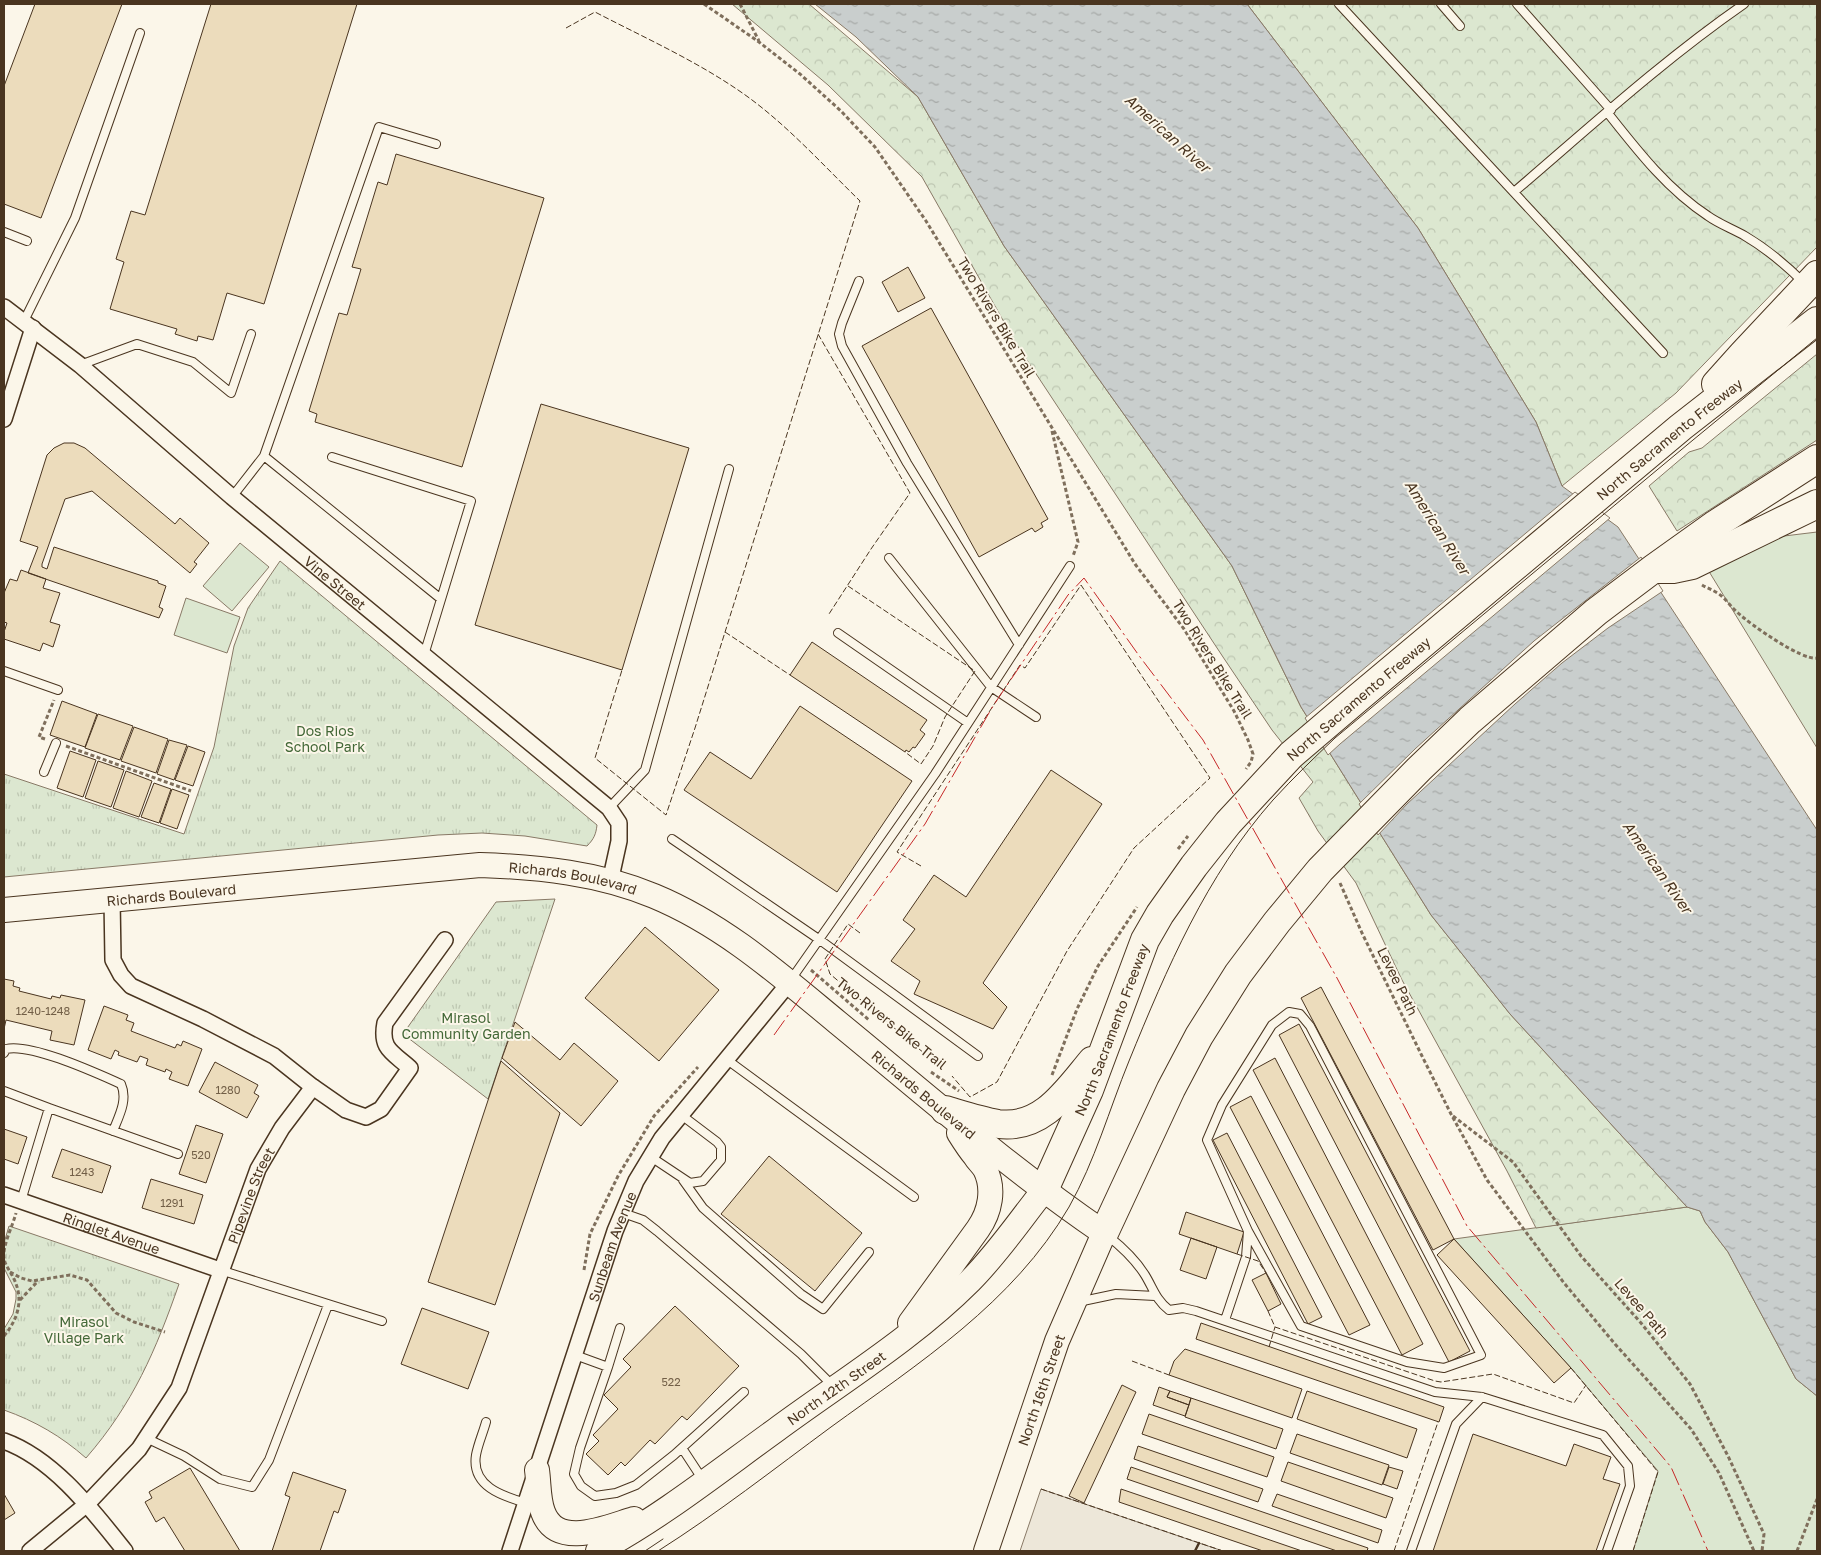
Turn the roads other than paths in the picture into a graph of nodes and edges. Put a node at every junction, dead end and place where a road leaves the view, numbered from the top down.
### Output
1 (1338, 4) edge
2 (1441, 4) edge
3 (1517, 4) edge
4 (1744, 4) edge
5 (1460, 26) dead end
6 (140, 33) dead end
7 (1609, 111) junction
8 (436, 144) dead end
9 (1514, 192) junction
10 (4, 232) edge
11 (27, 241) dead end
12 (1812, 281) edge
13 (859, 282) dead end
14 (4, 307) edge
15 (1817, 321) edge
16 (29, 325) junction
17 (251, 334) dead end
18 (1663, 353) dead end
19 (80, 365) junction
20 (4, 419) edge
21 (1681, 426) junction
22 (264, 456) junction
23 (332, 457) dead end
24 (1817, 459) edge
25 (729, 469) dead end
26 (232, 497) junction
27 (1817, 504) edge
28 (1722, 536) junction
29 (888, 558) dead end
30 (1070, 566) road end
31 (441, 599) junction
32 (838, 633) dead end
33 (1019, 645) junction
34 (424, 655) junction
35 (4, 671) edge
36 (991, 687) junction
37 (58, 690) road end
38 (1036, 718) dead end
39 (968, 723) junction
40 (56, 743) road end
41 (44, 772) dead end
42 (609, 808) junction
43 (672, 839) dead end
44 (610, 882) junction
45 (112, 899) junction
46 (4, 910) edge
47 (445, 940) dead end
48 (820, 940) junction
49 (789, 983) junction
50 (1106, 1044) junction
51 (4, 1053) edge
52 (978, 1056) dead end
53 (726, 1059) junction
54 (312, 1087) junction
55 (4, 1091) edge
56 (953, 1101) junction
57 (49, 1108) junction
58 (680, 1114) junction
59 (113, 1131) junction
60 (178, 1154) dead end
61 (650, 1157) junction
62 (683, 1180) junction
63 (1044, 1190) junction
64 (4, 1195) edge
65 (914, 1197) dead end
66 (21, 1201) junction
67 (622, 1213) junction
68 (1248, 1230) junction
69 (1104, 1233) junction
70 (869, 1252) dead end
71 (220, 1270) junction
72 (1155, 1296) junction
73 (1073, 1303) junction
74 (328, 1305) junction
75 (1225, 1320) junction
76 (382, 1322) dead end
77 (620, 1328) dead end
78 (895, 1344) junction
79 (575, 1355) junction
80 (608, 1367) junction
81 (835, 1388) junction
82 (744, 1392) dead end
83 (1482, 1397) junction
84 (486, 1422) dead end
85 (146, 1438) junction
86 (4, 1441) edge
87 (682, 1448) junction
88 (537, 1470) junction
89 (704, 1482) junction
90 (526, 1503) junction
91 (88, 1504) junction
92 (662, 1511) junction
93 (30, 1551) edge
94 (125, 1551) edge
95 (510, 1551) edge
96 (598, 1551) edge
97 (986, 1551) edge
98 (1411, 1551) edge
99 (1607, 1551) edge

1 - 9 lane
2 - 5 lane
3 - 7 lane
4 - 7 lane
6 - 16 lane
7 - 9 lane
7 - 12 lane
8 - 22 lane
9 - 18 lane
10 - 11 lane
12 - 21 highway
13 - 33 lane
14 - 16 street, Vine Street
15 - 21 highway, North Sacramento Freeway
16 - 19 street, Vine Street
16 - 20 street
17 - 19 lane
19 - 26 street, Vine Street
21 - 50 highway, North Sacramento Freeway
22 - 26 lane
22 - 31 lane
23 - 31 lane
24 - 28 highway
25 - 42 lane
26 - 34 street, Vine Street
27 - 28 highway
28 - 69 highway
29 - 36 lane
30 - 33 lane
31 - 34 lane
32 - 39 lane
33 - 36 lane
34 - 42 street, Vine Street
35 - 37 lane
36 - 38 lane
36 - 39 lane
39 - 48 lane
40 - 41 lane
42 - 44 street, Vine Street
43 - 48 lane
44 - 45 main road, Richards Boulevard
44 - 49 main road, Richards Boulevard
45 - 46 main road, Richards Boulevard
45 - 54 street
47 - 54 street
48 - 49 lane
48 - 52 lane
49 - 53 street, Sunbeam Avenue
49 - 56 main road, Richards Boulevard
50 - 56 highway
50 - 63 highway, North Sacramento Freeway
51 - 59 lane
53 - 58 street, Sunbeam Avenue
53 - 65 lane
54 - 71 street, Pipevine Street
55 - 57 lane
56 - 63 main road, Richards Boulevard
56 - 78 main road
57 - 59 lane
57 - 66 lane
58 - 61 street, Sunbeam Avenue
58 - 62 lane
59 - 60 lane
61 - 62 lane
61 - 67 street, Sunbeam Avenue
62 - 70 lane
63 - 69 main road, Richards Boulevard
63 - 78 main road, North 12th Street
64 - 66 street, Ringlet Avenue
66 - 71 street, Ringlet Avenue
67 - 79 street, Sunbeam Avenue
67 - 81 lane
68 - 68 lane
68 - 75 lane
69 - 72 lane
69 - 73 main road, North 16th Street
71 - 74 lane
71 - 85 street, Pipevine Street
72 - 73 lane
72 - 75 lane
73 - 97 main road, North 16th Street
74 - 76 lane
74 - 85 lane
75 - 83 lane
77 - 80 lane
78 - 81 main road, North 12th Street
79 - 80 lane
79 - 88 street, Sunbeam Avenue
80 - 87 lane
81 - 89 main road, North 12th Street
82 - 87 lane
83 - 98 lane
83 - 99 lane
84 - 90 lane
85 - 91 street, Pipevine Street
86 - 91 street
87 - 89 lane
88 - 90 street, Sunbeam Avenue
88 - 92 main road
89 - 92 main road, North 12th Street
90 - 95 street, Sunbeam Avenue
91 - 93 street, Pipevine Street
91 - 94 street
92 - 96 main road, North 12th Street

